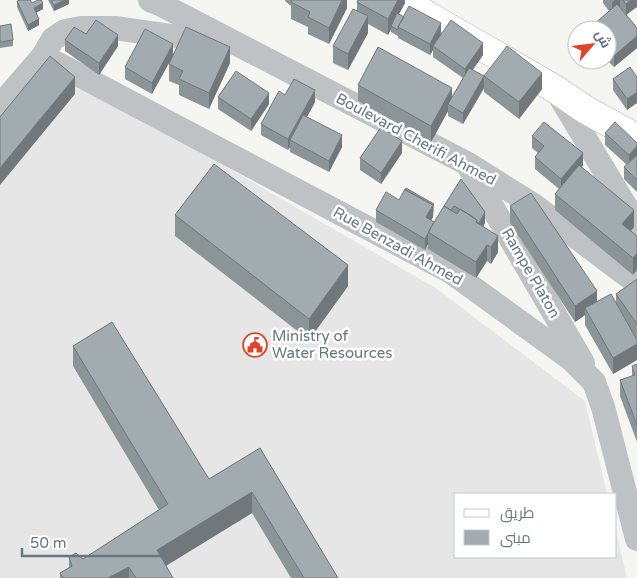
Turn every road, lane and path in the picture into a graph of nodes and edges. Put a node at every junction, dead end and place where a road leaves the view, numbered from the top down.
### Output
1 (150, 0) edge
2 (401, 0) edge
3 (208, 29) junction
4 (43, 56) junction
5 (555, 89) junction
6 (0, 106) edge
7 (633, 131) edge
8 (468, 164) junction
9 (637, 225) edge
10 (637, 283) edge
11 (594, 382) junction
12 (637, 539) edge

1 - 3 street, Boulevard Cherifi Ahmed
2 - 5 main road
3 - 4 street
3 - 8 street, Boulevard Cherifi Ahmed
4 - 6 street
4 - 11 street, Rue Benzadi Ahmed
5 - 7 main road
5 - 9 street
8 - 10 street, Boulevard Cherifi Ahmed
8 - 11 street, Rampe Platon
11 - 12 street, Rue Benzadi Ahmed

